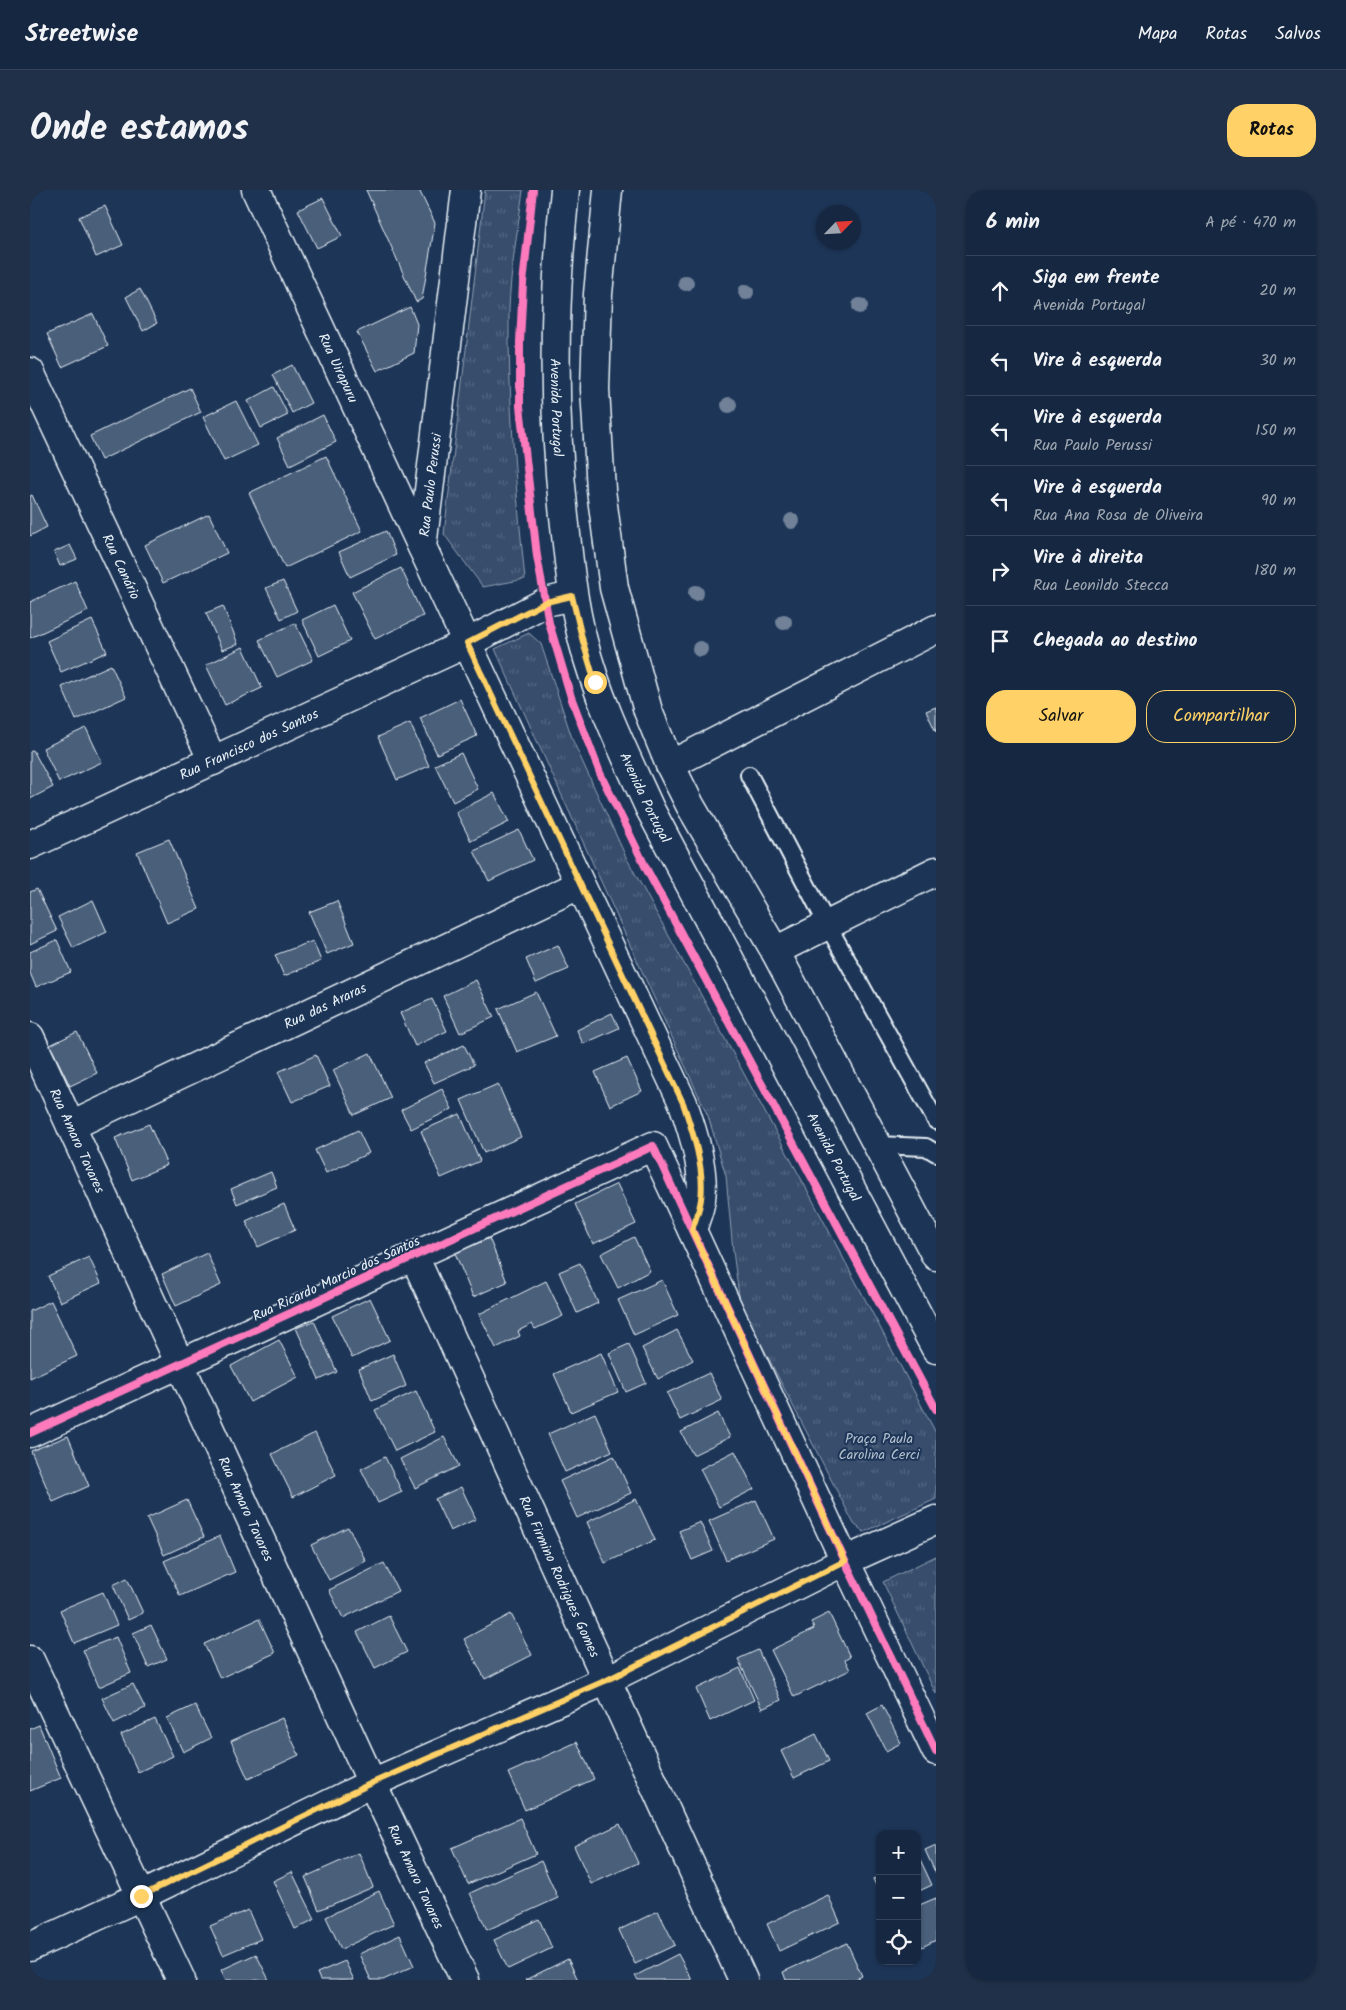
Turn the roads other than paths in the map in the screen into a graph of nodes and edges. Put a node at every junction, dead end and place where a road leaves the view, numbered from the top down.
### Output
1 (256, 190) edge
2 (466, 190) edge
3 (565, 190) edge
4 (608, 190) edge
5 (30, 372) edge
6 (422, 547) junction
7 (572, 596) junction
8 (936, 629) edge
9 (467, 643) junction
10 (213, 761) junction
11 (670, 765) junction
12 (749, 775) dead end
13 (30, 845) edge
14 (936, 871) edge
15 (579, 885) junction
16 (827, 924) junction
17 (775, 951) junction
18 (30, 1037) edge
19 (936, 1121) edge
20 (71, 1126) junction
21 (877, 1145) junction
22 (936, 1152) edge
23 (692, 1230) junction
24 (414, 1256) junction
25 (936, 1256) edge
26 (936, 1349) edge
27 (180, 1364) junction
28 (30, 1433) edge
29 (936, 1520) edge
30 (845, 1561) junction
31 (30, 1660) edge
32 (607, 1680) junction
33 (936, 1752) edge
34 (372, 1783) junction
35 (141, 1896) junction
36 (30, 1947) edge
37 (181, 1980) edge
38 (465, 1980) edge
39 (743, 1980) edge

1 - 6 street, Rua Uirapuru
2 - 6 street, Rua Paulo Perussi
3 - 7 street, Avenida Portugal
4 - 11 street
5 - 10 street, Rua Canário
6 - 9 street, Rua Paulo Perussi
7 - 9 street, Rua Francisco dos Santos
7 - 26 street, Avenida Portugal
8 - 11 street
9 - 10 street, Rua Francisco dos Santos
9 - 15 street, Rua Paulo Perussi
10 - 13 street, Rua Francisco dos Santos
11 - 17 street
12 - 16 lane
14 - 16 street
15 - 20 street, Rua das Araras
15 - 23 street, Rua Paulo Perussi
16 - 17 street
16 - 19 lane
17 - 21 street
18 - 20 street, Rua Amaro Tavares
20 - 27 street, Rua Amaro Tavares
21 - 22 lane
21 - 25 street
23 - 24 street, Rua Ricardo Marcio dos Santos
23 - 30 street
24 - 27 street, Rua Ricardo Marcio dos Santos
24 - 32 street, Rua Firmino Rodrigues Gomes
27 - 28 street, Rua Ricardo Marcio dos Santos
27 - 34 street, Rua Amaro Tavares
29 - 30 street
30 - 32 street
30 - 33 street
31 - 35 street
32 - 34 street
32 - 39 street, Rua Firmino Rodrigues Gomes
34 - 35 street
34 - 38 street, Rua Amaro Tavares
35 - 36 street
35 - 37 street

